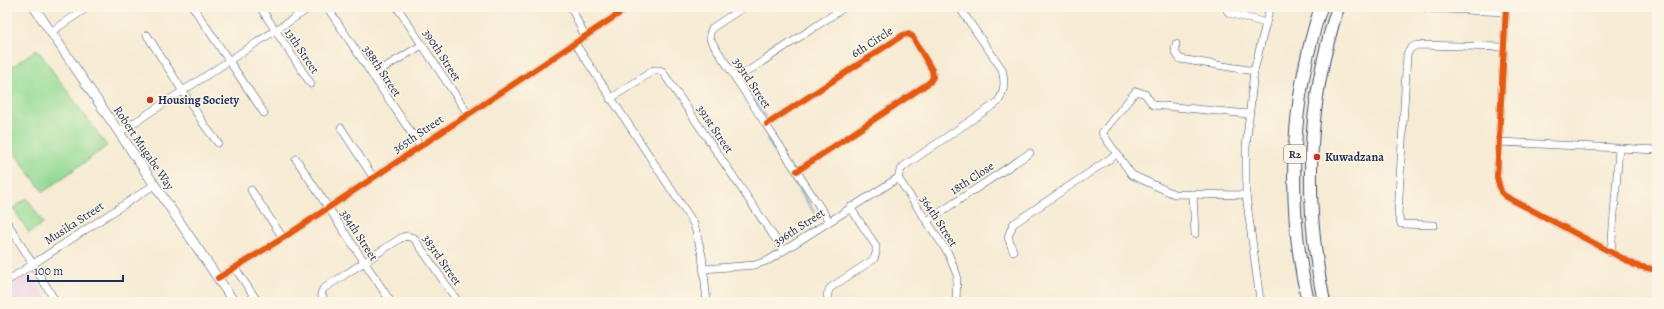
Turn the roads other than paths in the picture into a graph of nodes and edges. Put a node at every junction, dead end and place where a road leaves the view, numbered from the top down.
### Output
1 (34, 7) edge
2 (88, 7) edge
3 (193, 7) edge
4 (260, 7) edge
5 (311, 7) edge
6 (327, 7) edge
7 (397, 7) edge
8 (571, 7) edge
9 (629, 7) edge
10 (744, 7) edge
11 (845, 7) edge
12 (959, 7) edge
13 (1225, 7) edge
14 (1270, 7) edge
15 (1322, 7) edge
16 (1338, 7) edge
17 (1426, 8) edge
18 (1506, 9) edge
19 (1266, 23) junction
20 (275, 30) junction
21 (51, 32) junction
22 (147, 35) dead end
23 (585, 37) junction
24 (575, 44) junction
25 (1176, 44) dead end
26 (422, 45) junction
27 (1504, 47) junction
28 (229, 60) junction
29 (1254, 71) junction
30 (372, 75) junction
31 (736, 79) junction
32 (311, 84) dead end
33 (183, 89) junction
34 (610, 99) junction
35 (264, 113) dead end
36 (468, 114) junction
37 (1249, 114) junction
38 (767, 124) junction
39 (341, 128) dead end
40 (120, 132) junction
41 (218, 142) dead end
42 (1499, 142) junction
43 (420, 146) junction
44 (1619, 149) junction
45 (1657, 150) edge
46 (1030, 153) dead end
47 (1117, 154) junction
48 (296, 159) dead end
49 (797, 171) junction
50 (373, 177) junction
51 (898, 178) junction
52 (154, 184) junction
53 (251, 190) dead end
54 (1193, 194) junction
55 (1246, 195) junction
56 (328, 207) junction
57 (850, 207) junction
58 (829, 221) junction
59 (926, 221) junction
60 (7, 222) edge
61 (1434, 225) dead end
62 (1195, 234) dead end
63 (283, 238) junction
64 (783, 250) junction
65 (1013, 252) dead end
66 (1611, 253) junction
67 (32, 263) junction
68 (364, 263) junction
69 (235, 268) junction
70 (703, 269) junction
71 (1657, 270) edge
72 (218, 278) junction
73 (7, 281) edge
74 (1260, 300) dead end
75 (56, 302) edge
76 (234, 302) edge
77 (258, 302) edge
78 (326, 302) edge
79 (391, 302) edge
80 (458, 302) edge
81 (707, 302) edge
82 (830, 302) edge
83 (956, 302) edge
84 (1308, 302) edge
85 (1324, 302) edge

1 - 21 street, Robert Mugabe Way
2 - 21 street
3 - 28 street
4 - 20 street, 13th Street
5 - 20 street
6 - 30 street, 388th Street
7 - 26 street, 390th Street
8 - 23 street
9 - 23 street, 365th Street
10 - 31 street, 393rd Street
11 - 31 street
12 - 51 street
13 - 19 street
14 - 19 street
15 - 84 highway, R2
16 - 85 highway, R2
17 - 18 street
18 - 27 street
19 - 29 street
20 - 28 street
20 - 32 street, 13th Street
21 - 40 street, Robert Mugabe Way
22 - 33 street
23 - 24 street, 365th Street
24 - 34 street
24 - 36 street, 365th Street
25 - 29 street
26 - 30 street
26 - 36 street, 390th Street
27 - 42 street
27 - 61 street
28 - 33 street
28 - 35 street
29 - 37 street
30 - 43 street, 388th Street
31 - 38 street, 393rd Street
33 - 40 street
33 - 41 street
34 - 64 street, 391st Street
34 - 70 street
36 - 43 street, 365th Street
37 - 47 street
37 - 55 street
38 - 49 street, 393rd Street
38 - 49 street, 6th Circle
39 - 50 street
40 - 52 street, Robert Mugabe Way
42 - 44 street
42 - 66 street
43 - 50 street, 365th Street
44 - 45 street
44 - 66 street
46 - 59 street, 18th Close
47 - 54 street
47 - 65 street
48 - 56 street, 384th Street
49 - 58 street, 393rd Street
50 - 56 street, 365th Street
51 - 57 street, 396th Street
51 - 59 street, 364th Street
52 - 67 street, Musika Street
52 - 72 street, Robert Mugabe Way
53 - 63 street
54 - 55 street
54 - 62 street
55 - 74 street
56 - 63 street, 365th Street
56 - 68 street, 384th Street
57 - 58 street, 396th Street
57 - 82 street
58 - 64 street, 396th Street
59 - 83 street, 364th Street
60 - 67 street
63 - 69 street, 365th Street
64 - 70 street, 396th Street
66 - 71 street
67 - 73 street, Musika Street
67 - 75 street
68 - 78 street
68 - 79 street, 384th Street
68 - 80 street, 383rd Street
69 - 72 street, 365th Street
69 - 77 street
70 - 81 street
72 - 76 street, Robert Mugabe Way

